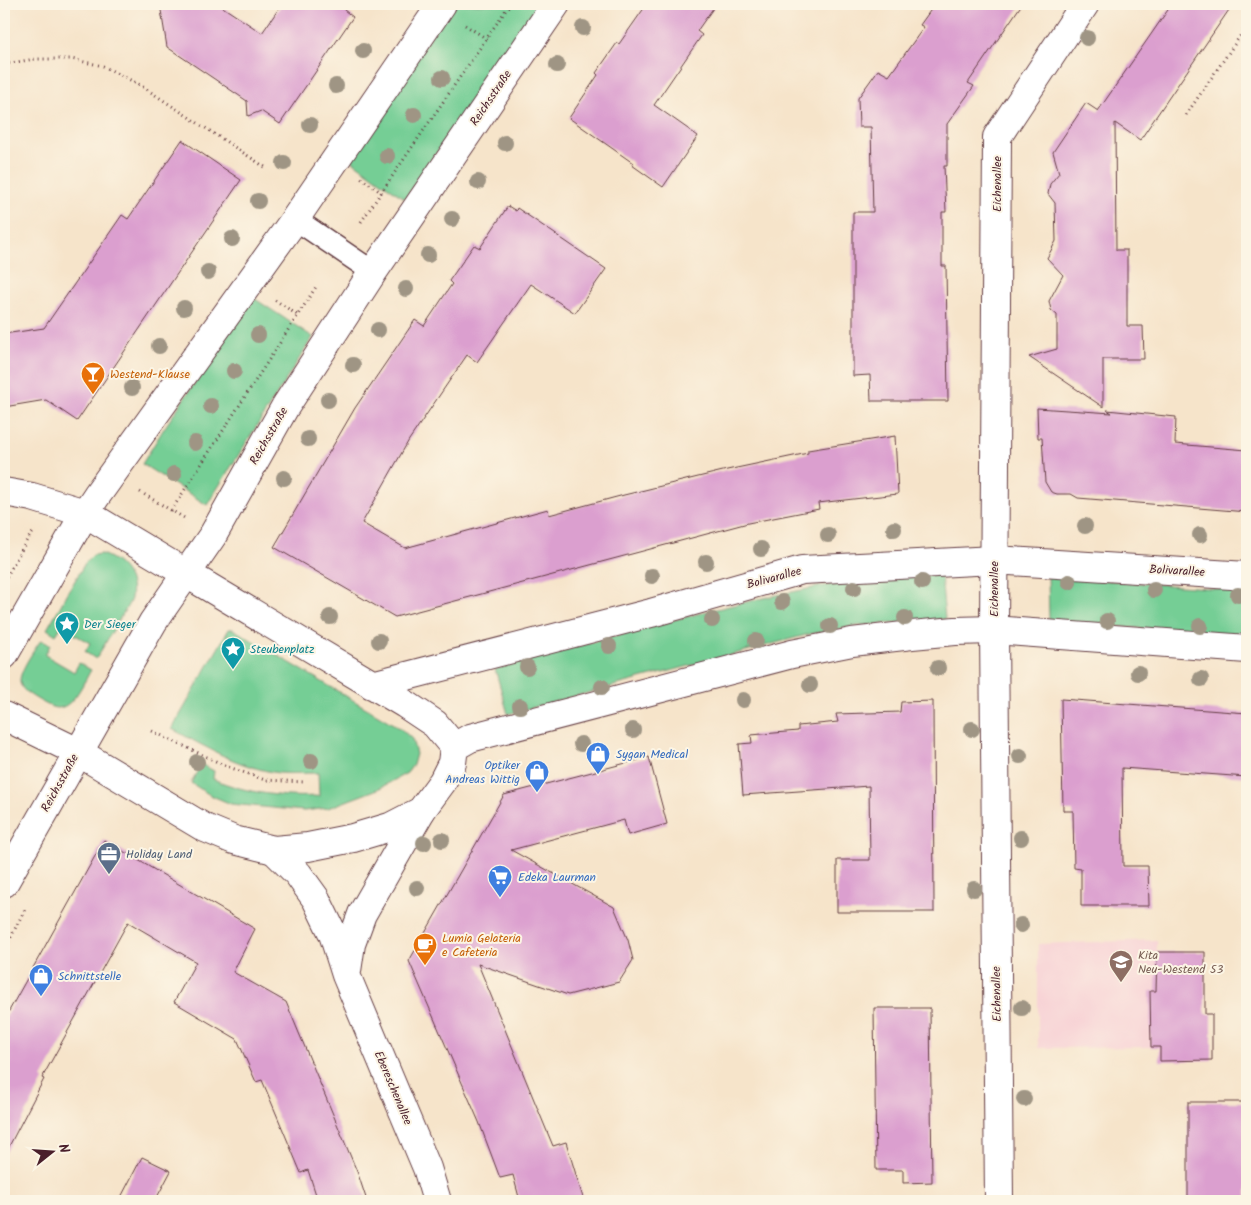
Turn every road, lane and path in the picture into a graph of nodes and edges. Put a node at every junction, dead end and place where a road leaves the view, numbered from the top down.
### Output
1 (510, 4) edge
2 (556, 4) edge
3 (1085, 4) edge
4 (450, 12) edge
5 (1247, 26) edge
6 (486, 39) junction
7 (492, 42) dead end
8 (4, 64) edge
9 (1186, 115) dead end
10 (268, 169) dead end
11 (358, 176) dead end
12 (381, 192) junction
13 (387, 196) dead end
14 (295, 219) junction
15 (361, 222) dead end
16 (373, 272) junction
17 (316, 287) dead end
18 (268, 295) dead end
19 (298, 315) junction
20 (304, 319) dead end
21 (135, 489) dead end
22 (4, 492) edge
23 (171, 511) junction
24 (84, 513) junction
25 (187, 520) dead end
26 (34, 531) dead end
27 (994, 560) junction
28 (187, 574) junction
29 (1247, 576) edge
30 (4, 581) edge
31 (994, 630) junction
32 (1247, 649) edge
33 (4, 655) edge
34 (372, 685) junction
35 (4, 716) edge
36 (152, 731) dead end
37 (454, 747) junction
38 (78, 752) junction
39 (306, 782) dead end
40 (421, 811) junction
41 (274, 850) junction
42 (5, 875) edge
43 (20, 917) dead end
44 (4, 951) edge
45 (346, 975) junction
46 (438, 1201) edge
47 (999, 1201) edge

1 - 6 path
2 - 16 street, Reichsstraße
3 - 27 street, Eichenallee
4 - 6 path
4 - 14 street
5 - 9 path
6 - 7 path
6 - 12 path
8 - 10 path
11 - 12 path
12 - 13 path
12 - 15 path
14 - 16 lane
14 - 24 street
16 - 28 street, Reichsstraße
17 - 19 path
18 - 19 path
19 - 20 path
19 - 23 path
21 - 23 path
22 - 24 street
23 - 25 path
24 - 28 street
24 - 33 street
26 - 30 path
27 - 29 street, Bolivarallee
27 - 31 street, Eichenallee
27 - 34 street, Bolivarallee
28 - 34 street
28 - 38 street, Reichsstraße
31 - 32 street
31 - 37 street
31 - 47 street, Eichenallee
34 - 37 street
35 - 38 street
36 - 39 path
37 - 40 street
38 - 41 street
38 - 42 street, Reichsstraße
40 - 41 street
40 - 45 street
41 - 45 street, Ebereschenallee
43 - 44 path
45 - 46 street, Ebereschenallee

